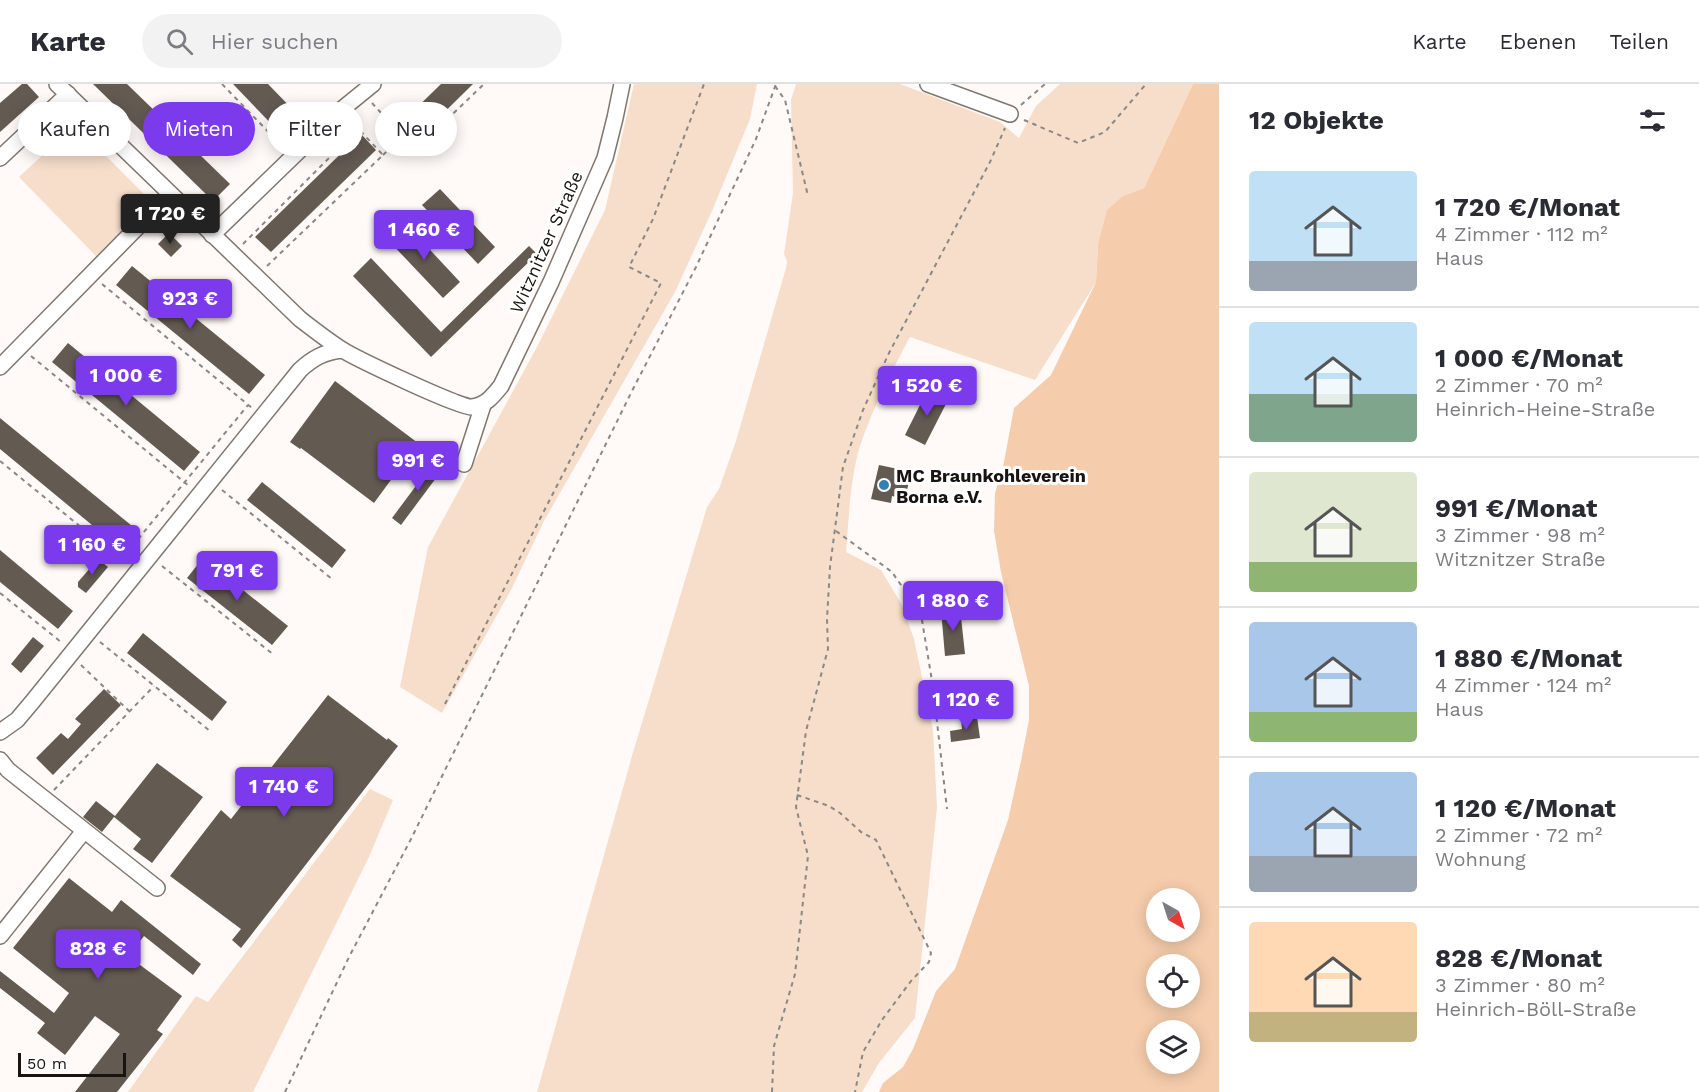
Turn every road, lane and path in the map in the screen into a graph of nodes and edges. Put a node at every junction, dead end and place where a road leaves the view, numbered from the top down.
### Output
1 (222, 84) edge
2 (484, 84) edge
3 (622, 84) edge
4 (704, 84) edge
5 (928, 84) edge
6 (1045, 84) edge
7 (1146, 84) edge
8 (776, 85) edge
9 (367, 88) edge
10 (62, 89) edge
11 (350, 102) edge
12 (377, 102) edge
13 (457, 110) edge
14 (1010, 114) junction
15 (267, 130) edge
16 (363, 134) edge
17 (375, 147) edge
18 (293, 156) edge
19 (331, 156) edge
20 (382, 156) edge
21 (0, 158) edge
22 (170, 194) junction
23 (808, 196) dead end
24 (212, 236) junction
25 (239, 248) dead end
26 (262, 271) dead end
27 (90, 274) junction
28 (20, 347) junction
29 (342, 350) junction
30 (0, 367) edge
31 (248, 405) junction
32 (483, 405) junction
33 (262, 417) junction
34 (0, 460) edge
35 (464, 464) dead end
36 (211, 481) junction
37 (186, 483) junction
38 (200, 495) junction
39 (836, 531) junction
40 (150, 557) junction
41 (122, 560) junction
42 (137, 573) junction
43 (332, 579) dead end
44 (0, 593) edge
45 (89, 633) junction
46 (71, 653) junction
47 (274, 655) dead end
48 (154, 686) junction
49 (445, 704) dead end
50 (129, 711) junction
51 (210, 731) dead end
52 (0, 732) edge
53 (0, 760) edge
54 (797, 795) junction
55 (45, 799) junction
56 (947, 809) dead end
57 (84, 831) junction
58 (157, 888) dead end
59 (0, 936) edge
60 (285, 1092) edge
61 (772, 1092) edge
62 (855, 1092) edge

1 - 15 path
2 - 13 path
3 - 32 street, Witznitzer Straße
4 - 49 path
5 - 14 street
6 - 14 path
7 - 14 path
8 - 23 path
8 - 60 path
9 - 11 street
9 - 12 path
10 - 21 street
10 - 22 street
14 - 39 path
16 - 17 path
18 - 24 street
19 - 25 path
20 - 26 path
22 - 24 street
22 - 27 street
24 - 29 street
27 - 28 street
27 - 31 path
28 - 30 street
28 - 37 path
29 - 32 street
29 - 33 street
31 - 33 path
31 - 37 path
32 - 35 street, Witznitzer Straße
33 - 36 street
34 - 41 path
36 - 38 street
36 - 43 path
37 - 38 path
37 - 41 path
38 - 40 street
39 - 54 path
39 - 56 path
40 - 42 street
40 - 47 path
41 - 42 path
42 - 45 street
44 - 46 path
45 - 46 street
45 - 48 path
46 - 50 path
46 - 52 street
48 - 50 path
48 - 51 path
50 - 55 path
53 - 55 street
54 - 61 path
54 - 62 path
55 - 57 street
57 - 58 street
57 - 59 street

